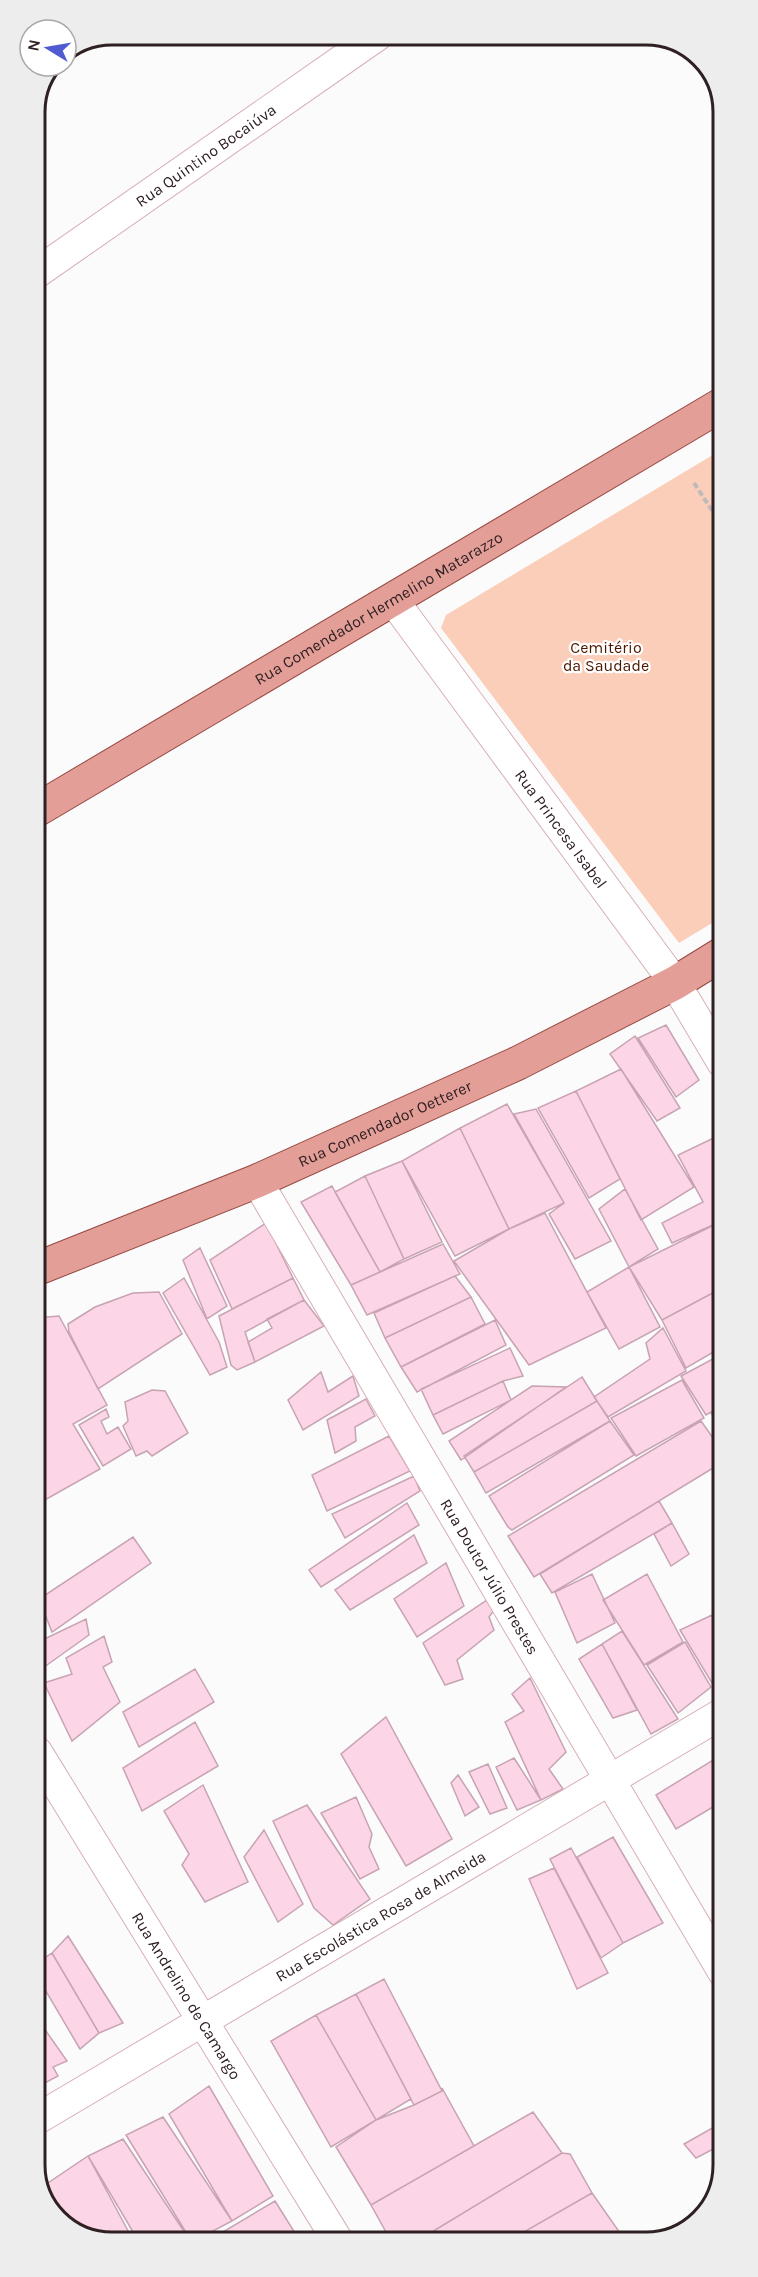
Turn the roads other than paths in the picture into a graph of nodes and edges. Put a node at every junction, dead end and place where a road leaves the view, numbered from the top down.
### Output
1 (364, 45) edge
2 (45, 267) edge
3 (713, 410) edge
4 (393, 600) junction
5 (45, 804) edge
6 (713, 960) edge
7 (675, 983) junction
8 (713, 1047) edge
9 (257, 1181) junction
10 (45, 1265) edge
11 (713, 1719) edge
12 (45, 1765) edge
13 (612, 1779) junction
14 (713, 1955) edge
15 (202, 2021) junction
16 (45, 2114) edge
17 (332, 2232) edge

1 - 2 street, Rua Quintino Bocaiúva
3 - 4 main road, Rua Comendador Hermelino Matarazzo
4 - 5 main road, Rua Comendador Hermelino Matarazzo
4 - 7 street, Rua Princesa Isabel
6 - 7 main road, Rua Comendador Oetterer
7 - 8 street, Rua Princesa Isabel
7 - 9 main road, Rua Comendador Oetterer
9 - 10 main road, Rua Comendador Oetterer
9 - 13 street, Rua Doutor Júlio Prestes
11 - 13 street, Rua Escolástica Rosa de Almeida
12 - 15 street, Rua Andrelino de Camargo
13 - 14 street, Rua Doutor Júlio Prestes
13 - 15 street, Rua Escolástica Rosa de Almeida
15 - 16 street, Rua Escolástica Rosa de Almeida
15 - 17 street, Rua Andrelino de Camargo

